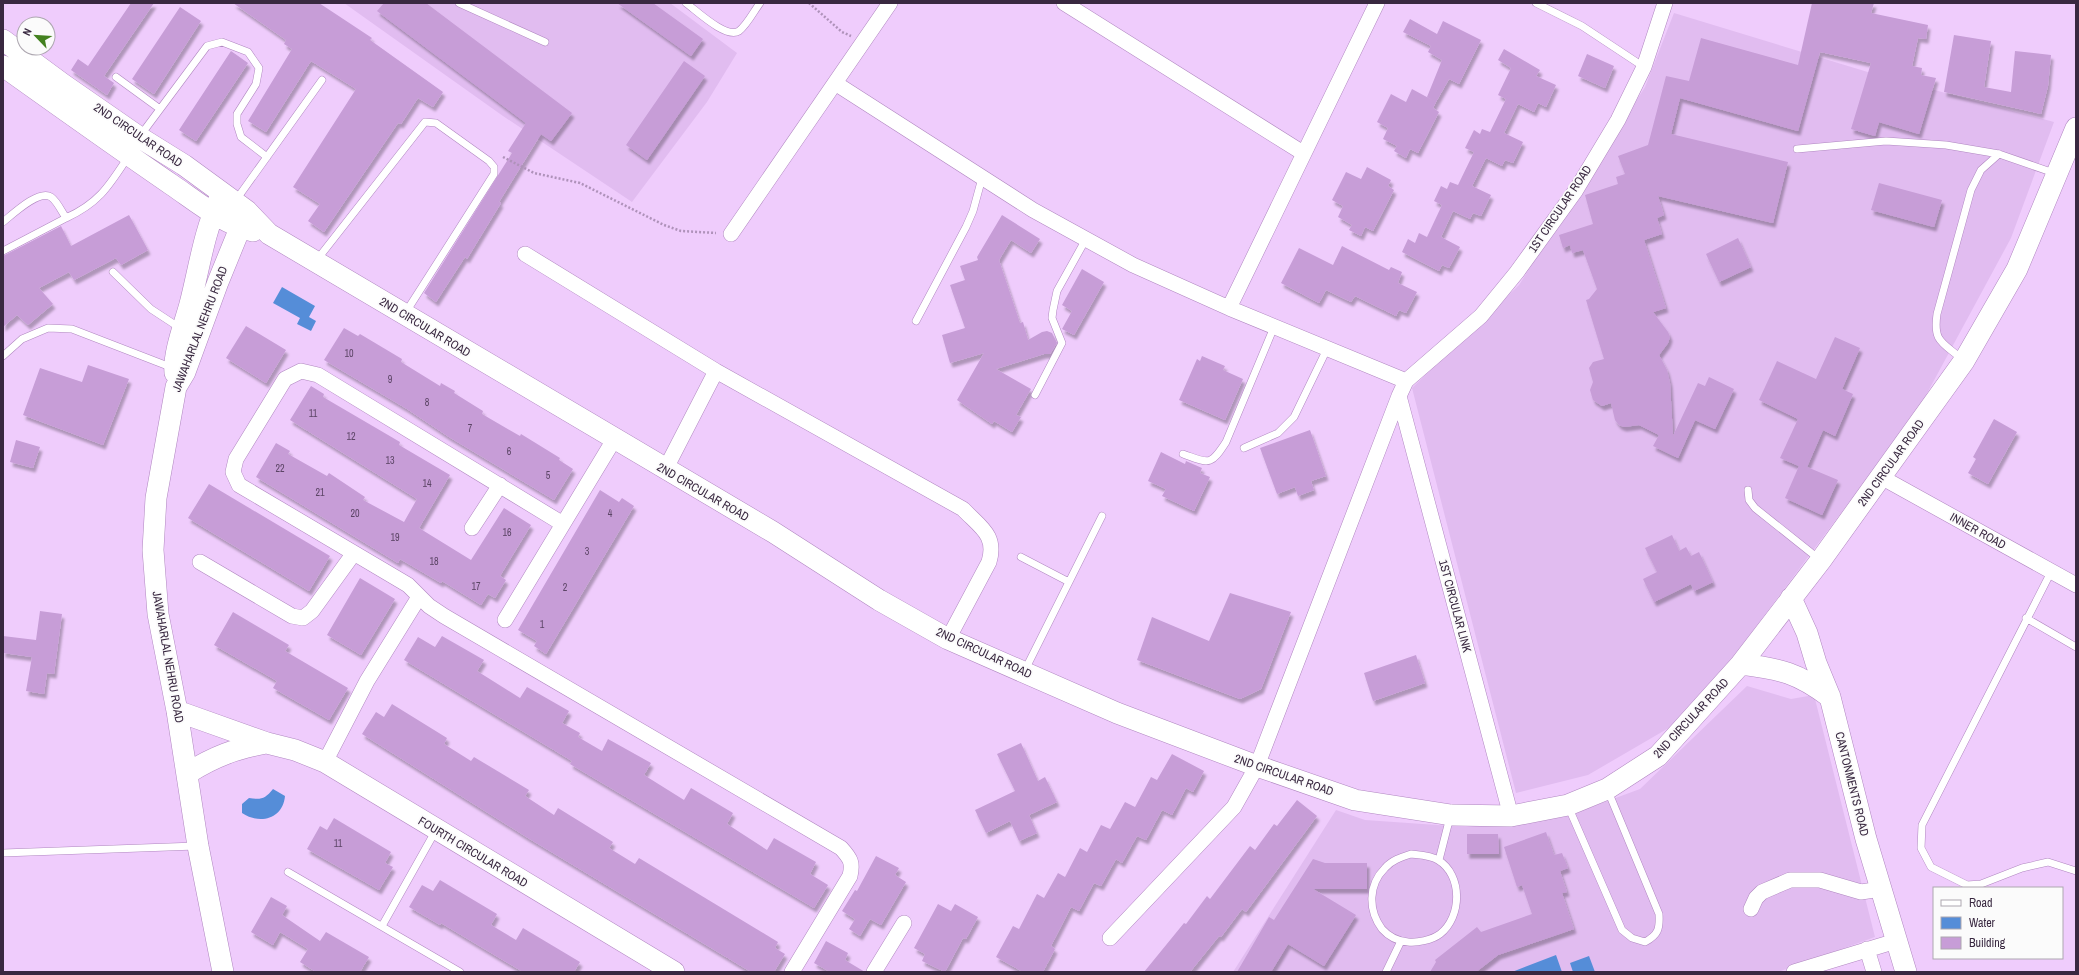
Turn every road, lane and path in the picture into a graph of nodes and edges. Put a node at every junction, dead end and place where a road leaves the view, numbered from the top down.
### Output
1 (459, 3) edge
2 (686, 3) edge
3 (760, 3) edge
4 (809, 3) edge
5 (890, 3) edge
6 (1064, 3) edge
7 (1377, 3) edge
8 (1536, 3) edge
9 (1665, 3) edge
10 (3, 40) edge
11 (545, 42) dead end
12 (864, 42) junction
13 (3, 66) edge
14 (1644, 67) junction
15 (116, 76) dead end
16 (322, 80) dead end
17 (835, 83) junction
18 (160, 108) junction
19 (2076, 128) edge
20 (134, 147) junction
21 (1797, 149) dead end
22 (1303, 153) junction
23 (1999, 154) junction
24 (267, 157) junction
25 (490, 161) junction
26 (2056, 174) junction
27 (982, 178) junction
28 (236, 209) junction
29 (213, 213) junction
30 (66, 218) junction
31 (3, 222) edge
32 (731, 234) joint
33 (1086, 239) junction
34 (3, 251) edge
35 (525, 254) dead end
36 (315, 262) junction
37 (113, 272) dead end
38 (1229, 308) junction
39 (405, 314) junction
40 (916, 321) dead end
41 (1274, 327) junction
42 (183, 330) junction
43 (1327, 349) junction
44 (3, 356) edge
45 (1964, 361) junction
46 (716, 371) junction
47 (179, 376) junction
48 (1406, 381) junction
49 (1035, 395) dead end
50 (1399, 396) junction
51 (614, 438) junction
52 (1244, 448) dead end
53 (1183, 454) dead end
54 (665, 470) junction
55 (1881, 477) junction
56 (500, 485) junction
57 (1748, 490) dead end
58 (1102, 516) dead end
59 (563, 524) junction
60 (472, 528) dead end
61 (354, 553) junction
62 (1021, 557) dead end
63 (1821, 560) junction
64 (200, 562) dead end
65 (2051, 572) junction
66 (1069, 582) junction
67 (2076, 585) edge
68 (419, 597) junction
69 (1791, 598) junction
70 (2026, 618) junction
71 (505, 620) dead end
72 (948, 639) junction
73 (2076, 647) edge
74 (1742, 664) junction
75 (1024, 672) junction
76 (1830, 697) junction
77 (177, 711) junction
78 (267, 743) junction
79 (325, 762) junction
80 (1257, 766) junction
81 (188, 773) junction
82 (1607, 789) junction
83 (1568, 805) junction
84 (1451, 815) junction
85 (1511, 816) junction
86 (436, 830) junction
87 (198, 846) junction
88 (3, 853) edge
89 (1439, 860) junction
90 (288, 872) dead end
91 (2076, 872) edge
92 (1881, 889) junction
93 (1751, 909) dead end
94 (904, 923) dead end
95 (382, 926) junction
96 (1110, 938) dead end
97 (1401, 941) junction
98 (1896, 941) junction
99 (1867, 949) junction
100 (1798, 971) edge
101 (224, 972) edge
102 (460, 972) edge
103 (674, 972) edge
104 (792, 972) edge
105 (874, 972) edge
106 (1386, 972) edge
107 (1874, 972) edge
108 (1906, 972) edge

1 - 11 lane
2 - 3 lane
4 - 12 path
5 - 12 street
6 - 22 street
7 - 22 street
8 - 14 lane
9 - 14 street, 1ST CIRCULAR ROAD
10 - 20 street, 2ND CIRCULAR ROAD
12 - 17 street
13 - 20 street, 2ND CIRCULAR ROAD
14 - 48 street, 1ST CIRCULAR ROAD
15 - 18 lane
16 - 24 lane
17 - 27 street
17 - 32 street
18 - 20 lane
18 - 24 lane
19 - 26 street, 2ND CIRCULAR ROAD
20 - 28 street, 2ND CIRCULAR ROAD
20 - 29 street, 2ND CIRCULAR ROAD
20 - 30 lane
21 - 23 lane
22 - 38 street
23 - 26 lane
23 - 45 lane
24 - 28 lane
25 - 32 path
25 - 36 lane
25 - 39 lane
26 - 45 street, 2ND CIRCULAR ROAD
27 - 33 street
27 - 40 lane
28 - 29 street
28 - 29 street, 2ND CIRCULAR ROAD
28 - 36 street, 2ND CIRCULAR ROAD
28 - 47 street, JAWAHARLAL NEHRU ROAD
29 - 42 street
30 - 31 lane
30 - 34 lane
33 - 38 street
33 - 49 lane
35 - 46 street
36 - 39 street, 2ND CIRCULAR ROAD
37 - 42 lane
38 - 41 street
39 - 51 street, 2ND CIRCULAR ROAD
41 - 43 street
41 - 53 lane
42 - 47 street
43 - 48 street
43 - 52 lane
44 - 47 lane
45 - 55 street, 2ND CIRCULAR ROAD
46 - 54 street
46 - 72 street
47 - 77 street, JAWAHARLAL NEHRU ROAD
48 - 50 street
50 - 80 street
50 - 85 street, 1ST CIRCULAR LINK
51 - 54 street, 2ND CIRCULAR ROAD
51 - 59 street
54 - 72 street, 2ND CIRCULAR ROAD
55 - 63 street, 2ND CIRCULAR ROAD
55 - 65 street, INNER ROAD
56 - 59 street
56 - 60 street
56 - 61 street
57 - 63 lane
58 - 66 lane
59 - 71 street
61 - 64 street
61 - 68 street
62 - 66 lane
63 - 69 street, 2ND CIRCULAR ROAD
65 - 67 street, INNER ROAD
65 - 70 lane
66 - 75 lane
68 - 79 street
68 - 104 street
69 - 74 street, 2ND CIRCULAR ROAD
69 - 76 street, CANTONMENTS ROAD
70 - 73 lane
70 - 91 lane
72 - 75 street, 2ND CIRCULAR ROAD
74 - 76 street
74 - 82 street, 2ND CIRCULAR ROAD
75 - 80 street, 2ND CIRCULAR ROAD
76 - 92 street, CANTONMENTS ROAD
77 - 78 street, FOURTH CIRCULAR ROAD
77 - 81 street, JAWAHARLAL NEHRU ROAD
78 - 79 street, FOURTH CIRCULAR ROAD
78 - 81 street, FOURTH CIRCULAR ROAD
79 - 86 street, FOURTH CIRCULAR ROAD
80 - 84 street, 2ND CIRCULAR ROAD
80 - 96 street
81 - 87 street, JAWAHARLAL NEHRU ROAD
82 - 83 street, 2ND CIRCULAR ROAD
82 - 83 lane
83 - 85 street, 2ND CIRCULAR ROAD
84 - 85 street, 2ND CIRCULAR ROAD
84 - 89 lane
86 - 95 lane
86 - 103 street, FOURTH CIRCULAR ROAD
87 - 88 lane
87 - 101 street, JAWAHARLAL NEHRU ROAD
89 - 97 lane
89 - 97 lane
90 - 95 lane
92 - 93 street
92 - 98 street, CANTONMENTS ROAD
94 - 105 street
95 - 102 lane
97 - 106 lane
98 - 99 street
98 - 108 street, CANTONMENTS ROAD
99 - 100 street
99 - 107 street

